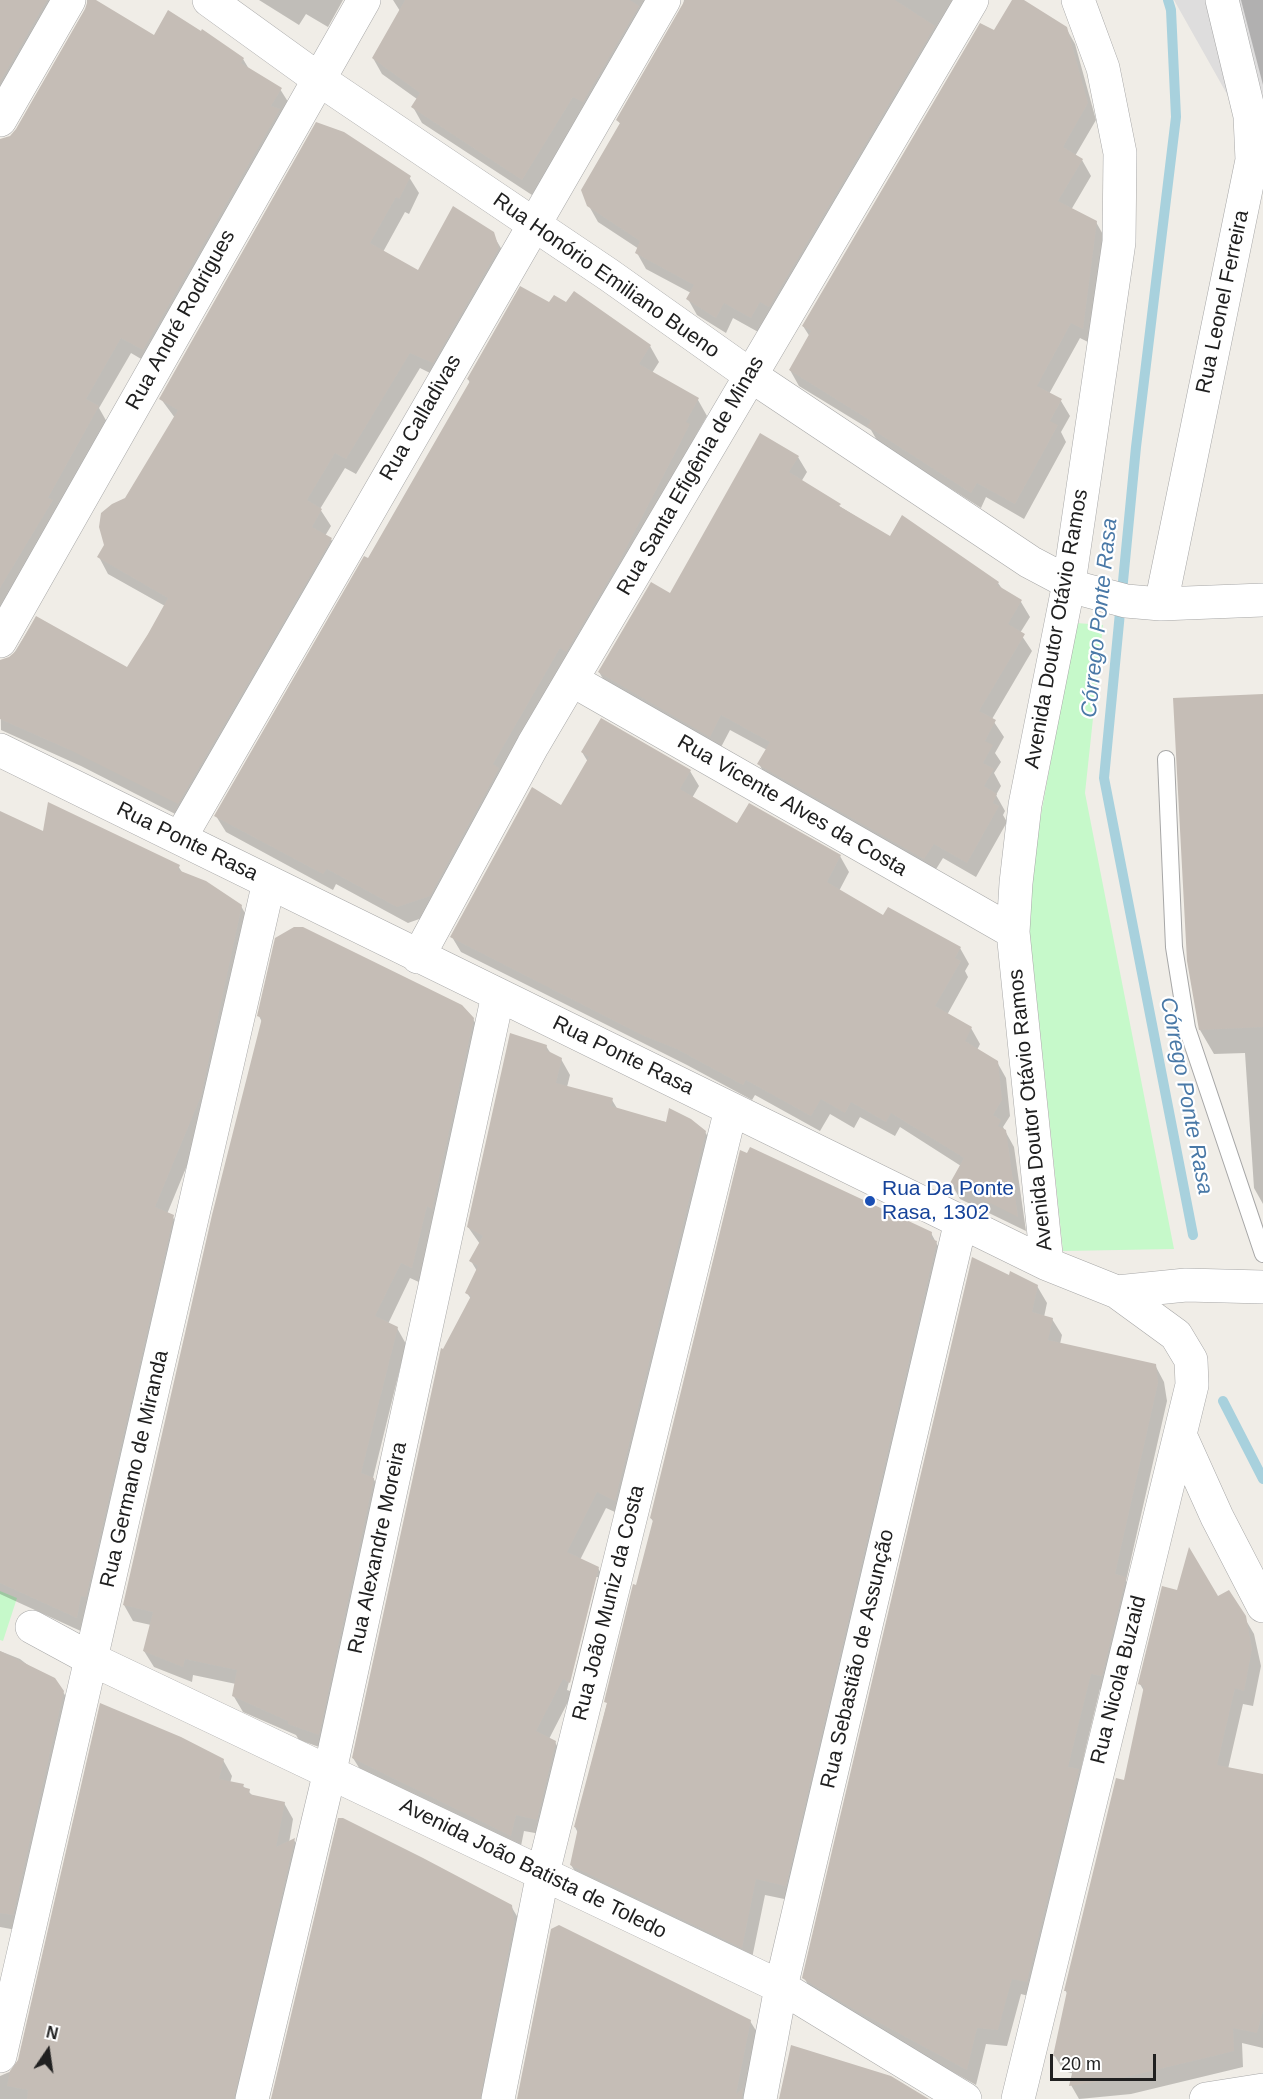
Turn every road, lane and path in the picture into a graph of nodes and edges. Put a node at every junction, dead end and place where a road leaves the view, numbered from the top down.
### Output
1 (69, 0) edge
2 (209, 0) edge
3 (364, 0) edge
4 (664, 0) edge
5 (972, 0) edge
6 (1078, 0) edge
7 (1222, 0) edge
8 (317, 78) junction
9 (0, 120) edge
10 (532, 224) junction
11 (750, 375) junction
12 (1075, 586) junction
13 (1263, 600) edge
14 (1158, 604) junction
15 (0, 641) edge
16 (572, 680) junction
17 (0, 750) edge
18 (1166, 759) dead end
19 (180, 838) junction
20 (269, 882) junction
21 (1013, 933) junction
22 (418, 957) junction
23 (498, 995) junction
24 (731, 1109) junction
25 (961, 1221) junction
26 (1263, 1254) edge
27 (1047, 1264) junction
28 (1261, 1287) edge
29 (1117, 1292) junction
30 (1181, 1437) junction
31 (1263, 1605) edge
32 (32, 1627) dead end
33 (91, 1659) junction
34 (330, 1771) junction
35 (543, 1873) junction
36 (781, 1987) junction
37 (0, 2056) edge
38 (1263, 2090) edge
39 (252, 2099) edge
40 (498, 2099) edge
41 (760, 2099) edge
42 (965, 2099) edge
43 (1018, 2099) edge
44 (1206, 2099) edge

1 - 9 street
2 - 8 street, Rua Honório Emiliano Bueno
3 - 8 street, Rua André Rodrigues
4 - 10 street, Rua Calladivas
5 - 11 street, Rua Santa Efigênia de Minas
6 - 12 street, Avenida Doutor Otávio Ramos
7 - 14 street, Rua Leonel Ferreira
8 - 10 street, Rua Honório Emiliano Bueno
8 - 15 street, Rua André Rodrigues
10 - 11 street, Rua Honório Emiliano Bueno
10 - 19 street, Rua Calladivas
11 - 12 street, Rua Honório Emiliano Bueno
11 - 16 street, Rua Santa Efigênia de Minas
12 - 14 street, Rua Honório Emiliano Bueno
12 - 21 street, Avenida Doutor Otávio Ramos
13 - 14 street, Rua Honório Emiliano Bueno
16 - 21 street, Rua Vicente Alves da Costa
16 - 22 street, Rua Santa Efigênia de Minas
17 - 19 street, Rua Ponte Rasa
18 - 26 lane
19 - 20 street, Rua Ponte Rasa
20 - 22 street, Rua Ponte Rasa
20 - 33 street, Rua Germano de Miranda
21 - 27 street, Avenida Doutor Otávio Ramos
22 - 23 street, Rua Ponte Rasa
23 - 24 street, Rua Ponte Rasa
23 - 34 street, Rua Alexandre Moreira
24 - 25 street, Rua Ponte Rasa
24 - 35 street, Rua João Muniz da Costa
25 - 27 street, Rua Ponte Rasa
25 - 36 street, Rua Sebastião de Assunção
27 - 29 street, Rua Ponte Rasa
28 - 29 street, Rua Ponte Rasa
29 - 30 street, Rua Nicola Buzaid
30 - 31 street
30 - 43 street, Rua Nicola Buzaid
32 - 33 street, Avenida João Batista de Toledo
33 - 34 street, Avenida João Batista de Toledo
33 - 37 street, Rua Germano de Miranda
34 - 35 street, Avenida João Batista de Toledo
34 - 39 street, Rua Alexandre Moreira
35 - 36 street, Avenida João Batista de Toledo
35 - 40 street, Rua João Muniz da Costa
36 - 41 street, Rua Sebastião de Assunção
36 - 42 street, Avenida João Batista de Toledo
38 - 44 street

